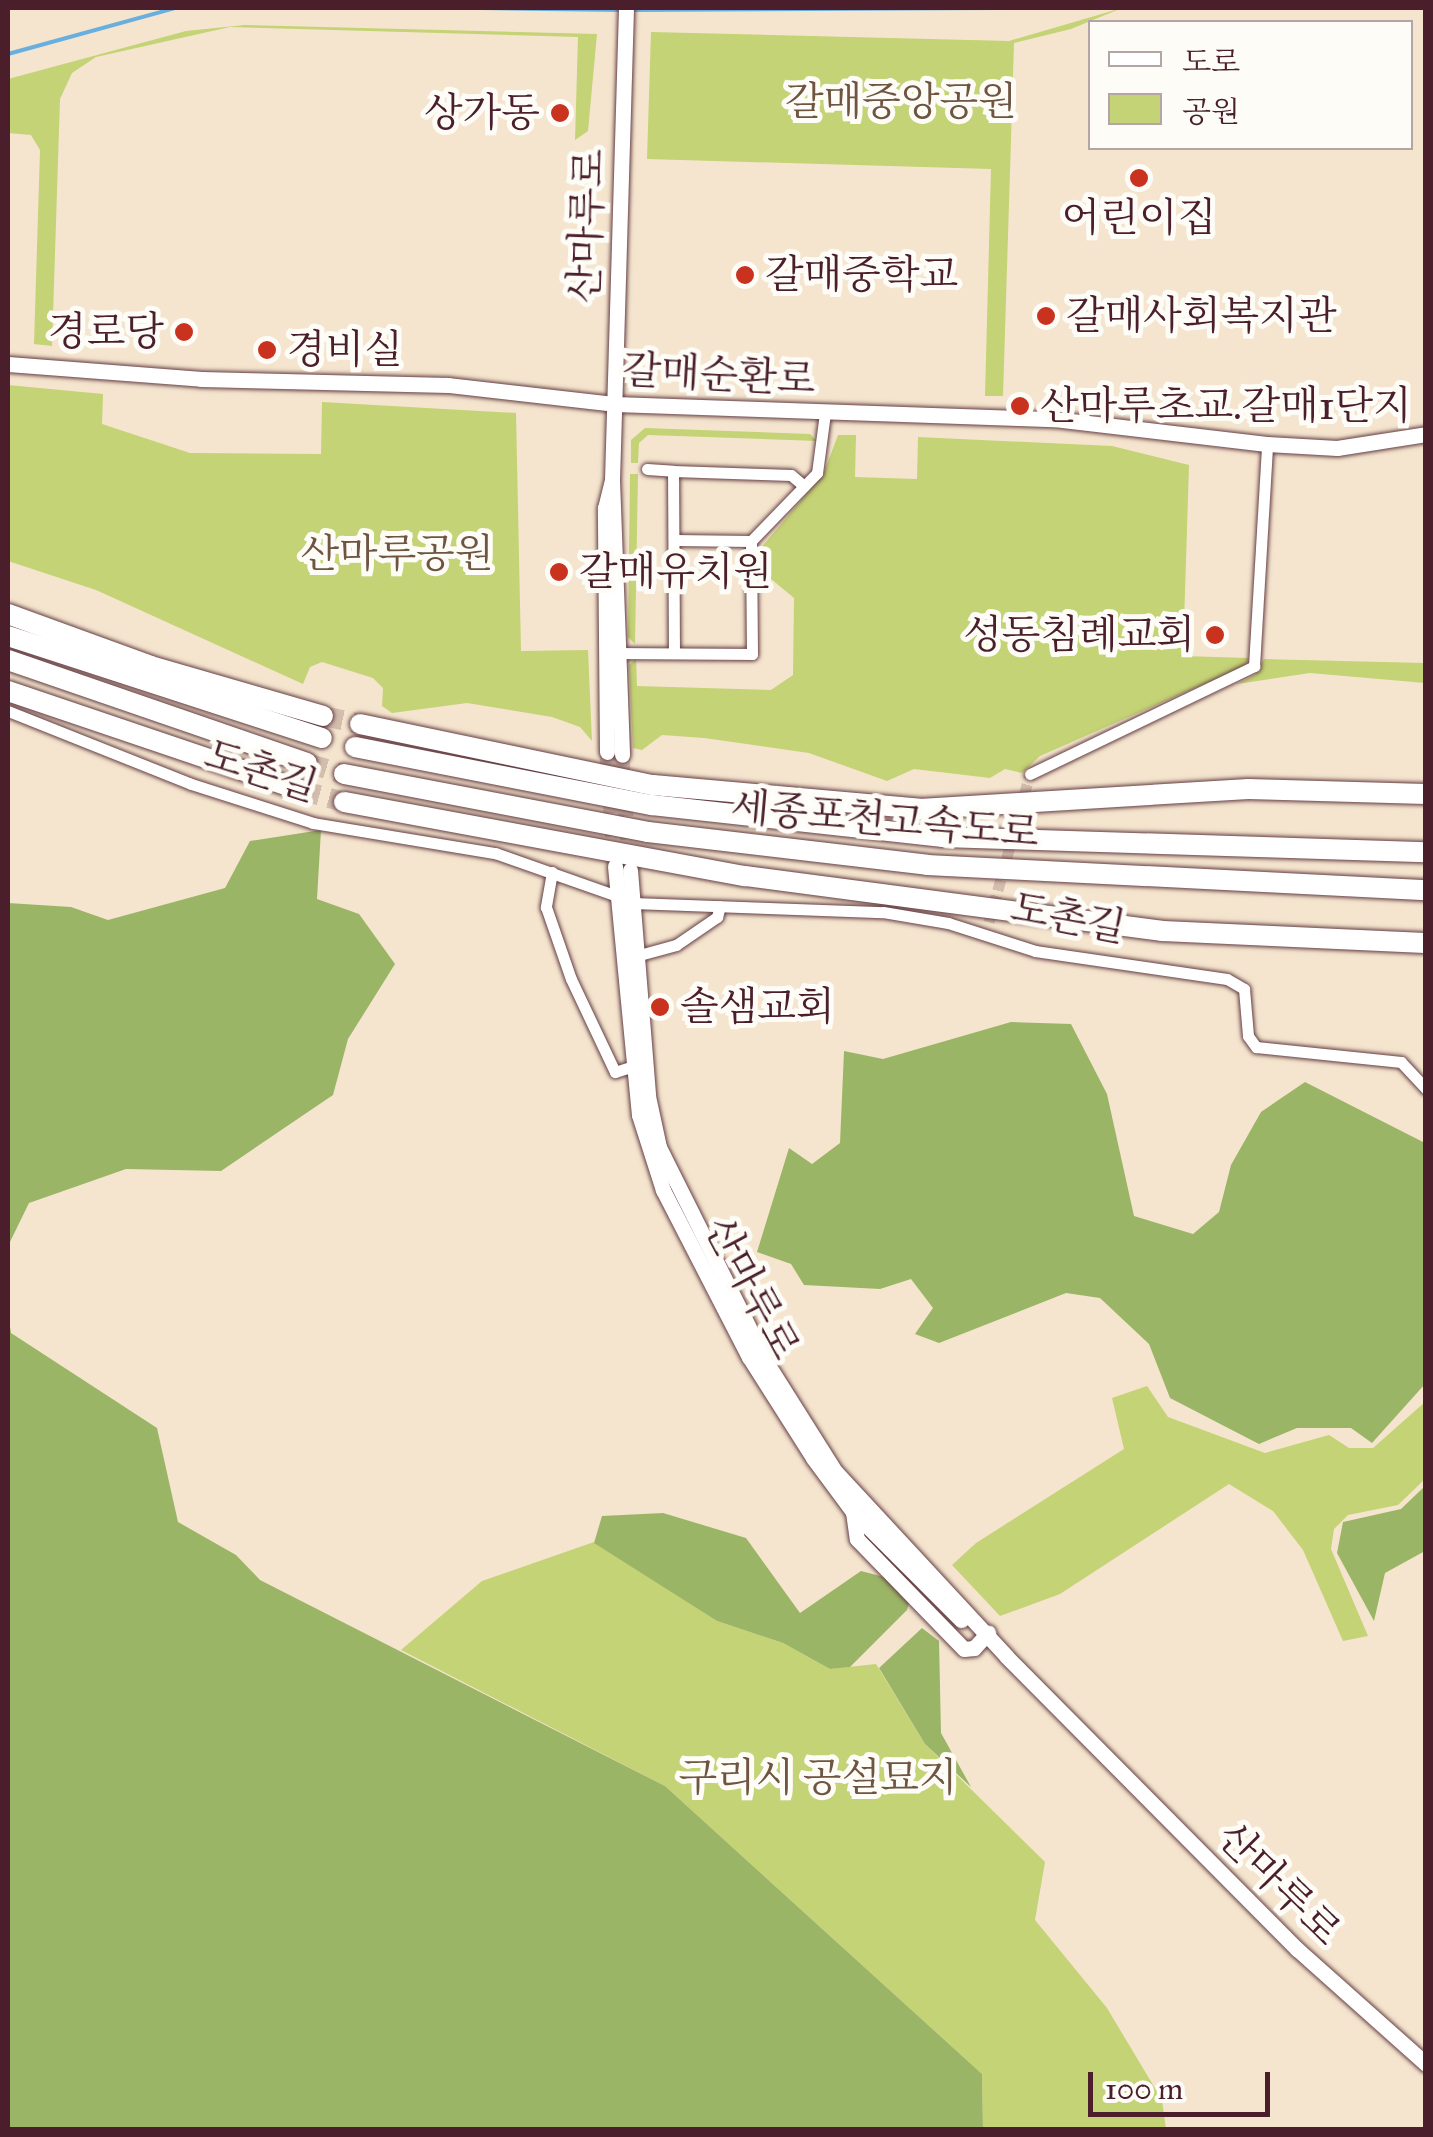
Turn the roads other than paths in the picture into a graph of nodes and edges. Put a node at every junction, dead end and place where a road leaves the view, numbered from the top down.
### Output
1 (626, 8) edge
2 (8, 364) edge
3 (614, 404) junction
4 (825, 413) junction
5 (1426, 434) edge
6 (1267, 444) junction
7 (646, 469) dead end
8 (673, 472) junction
9 (612, 480) junction
10 (804, 486) junction
11 (674, 540) junction
12 (751, 542) junction
13 (8, 614) edge
14 (8, 636) edge
15 (617, 653) junction
16 (674, 653) junction
17 (8, 660) edge
18 (8, 691) edge
19 (8, 711) edge
20 (323, 716) tunnel mouth
21 (360, 724) tunnel mouth
22 (322, 738) tunnel mouth
23 (356, 748) tunnel mouth
24 (307, 763) tunnel mouth
25 (344, 774) tunnel mouth
26 (1030, 774) dead end
27 (300, 790) tunnel mouth
28 (1426, 794) edge
29 (344, 802) tunnel mouth
30 (1426, 852) edge
31 (552, 872) junction
32 (1426, 890) edge
33 (616, 896) junction
34 (633, 903) junction
35 (720, 906) junction
36 (990, 922) tunnel mouth
37 (987, 936) junction
38 (1426, 943) edge
39 (629, 957) junction
40 (639, 1064) junction
41 (1426, 1090) edge
42 (985, 1637) junction
43 (1426, 2064) edge

1 - 3 street, 산마루로
2 - 3 street, 갈매순환로
3 - 4 street, 갈매순환로
3 - 9 street, 산마루로
4 - 6 street, 갈매순환로
4 - 10 street
5 - 6 street, 갈매순환로
6 - 26 street
7 - 8 street
8 - 10 street
8 - 11 street
9 - 15 street, 산마루로
9 - 15 street, 산마루로
10 - 12 street
11 - 12 street
11 - 16 street
12 - 16 street
13 - 20 highway
14 - 22 highway
15 - 16 street
17 - 24 highway
18 - 27 highway
19 - 31 street, 도촌길
21 - 28 highway
23 - 30 highway, 세종포천고속도로
25 - 32 highway, 세종포천고속도로
29 - 38 highway
31 - 33 street, 도촌길
31 - 40 street
33 - 34 street, 산마루로
33 - 39 street, 산마루로
34 - 35 street, 도촌길
34 - 39 street, 산마루로
35 - 37 street, 도촌길
35 - 39 street
36 - 37 street
37 - 41 street, 도촌길
39 - 40 street, 산마루로
40 - 42 street, 산마루로
40 - 42 street, 산마루로
42 - 43 street, 산마루로

